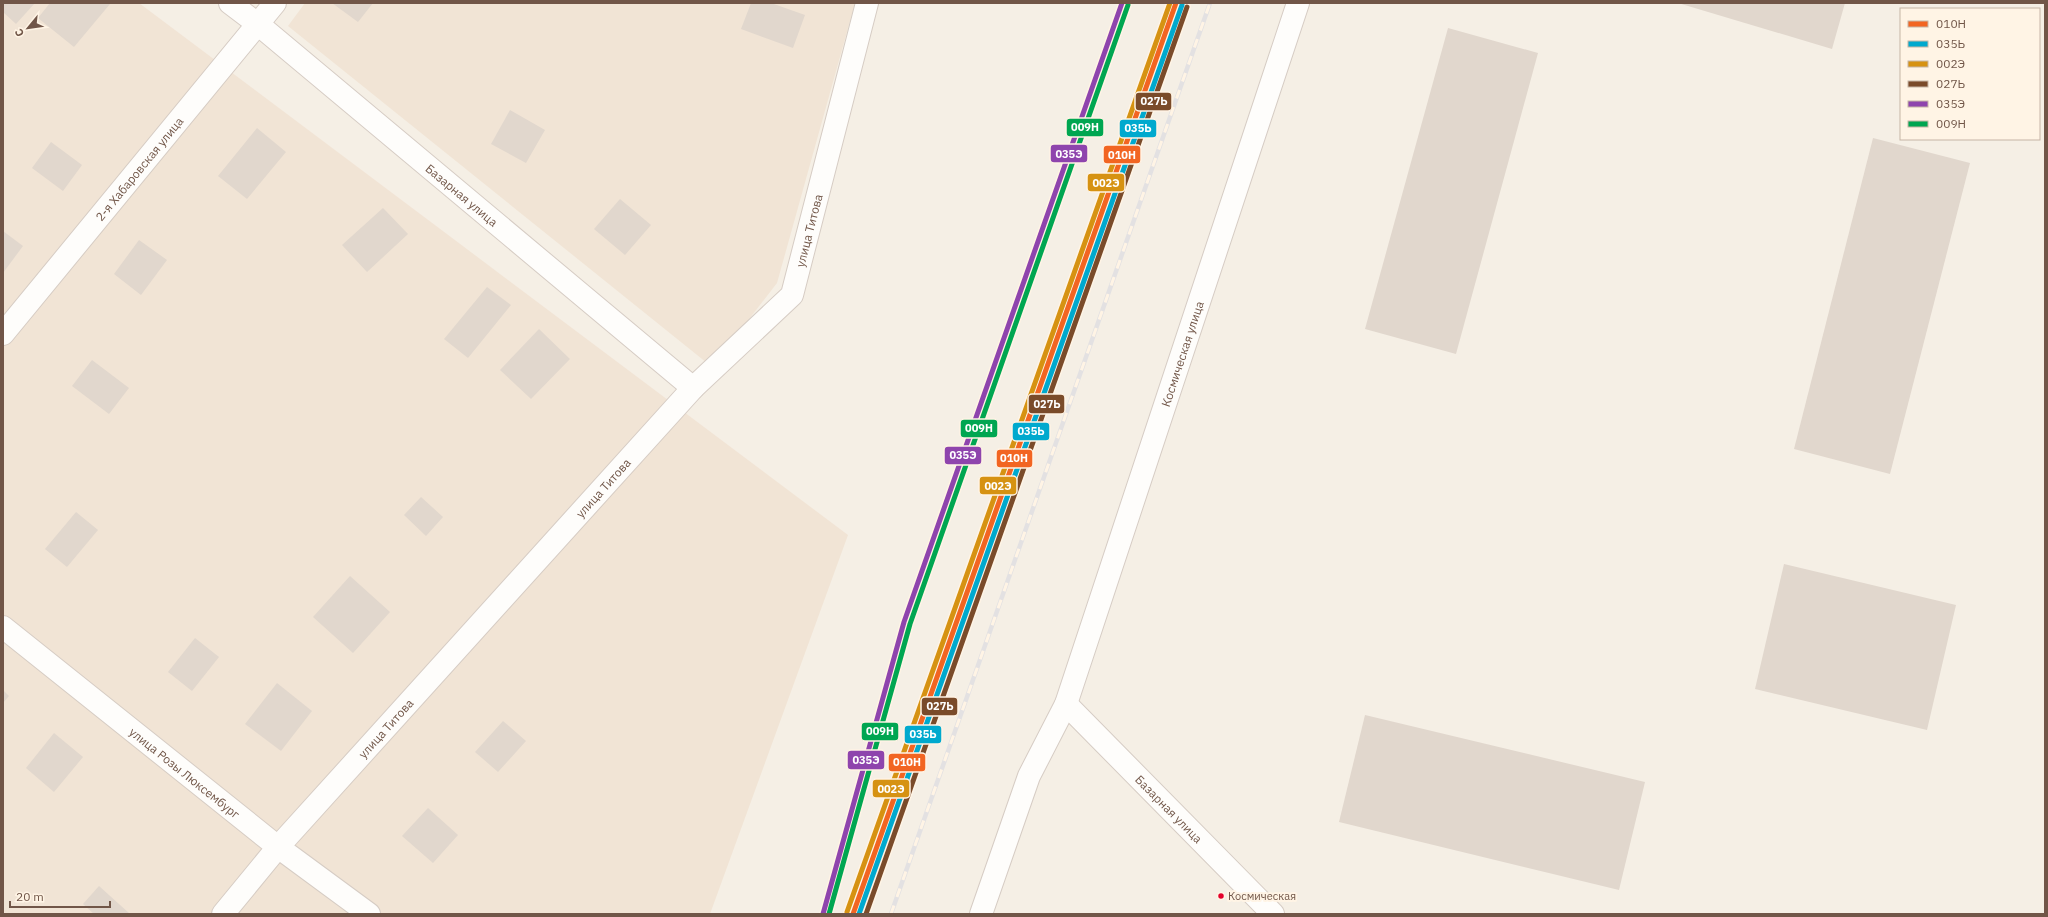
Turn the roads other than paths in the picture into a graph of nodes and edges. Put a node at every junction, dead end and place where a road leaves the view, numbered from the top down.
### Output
1 (230, 3) edge
2 (275, 3) edge
3 (867, 3) edge
4 (1298, 3) edge
5 (259, 25) junction
6 (3, 334) edge
7 (693, 388) junction
8 (3, 627) edge
9 (1066, 704) junction
10 (278, 847) junction
11 (223, 914) edge
12 (369, 914) edge
13 (981, 914) edge
14 (1273, 914) edge

1 - 5 street, Базарная улица
2 - 5 street, 2-я Хабаровская улица
3 - 7 street, улица Титова
4 - 9 street, Космическая улица
5 - 6 street, 2-я Хабаровская улица
5 - 7 street, Базарная улица
7 - 10 street, улица Титова
8 - 10 street, улица Розы Люксембург
9 - 13 street, Космическая улица
9 - 14 street, Базарная улица
10 - 11 street, улица Титова
10 - 12 street, улица Розы Люксембург

